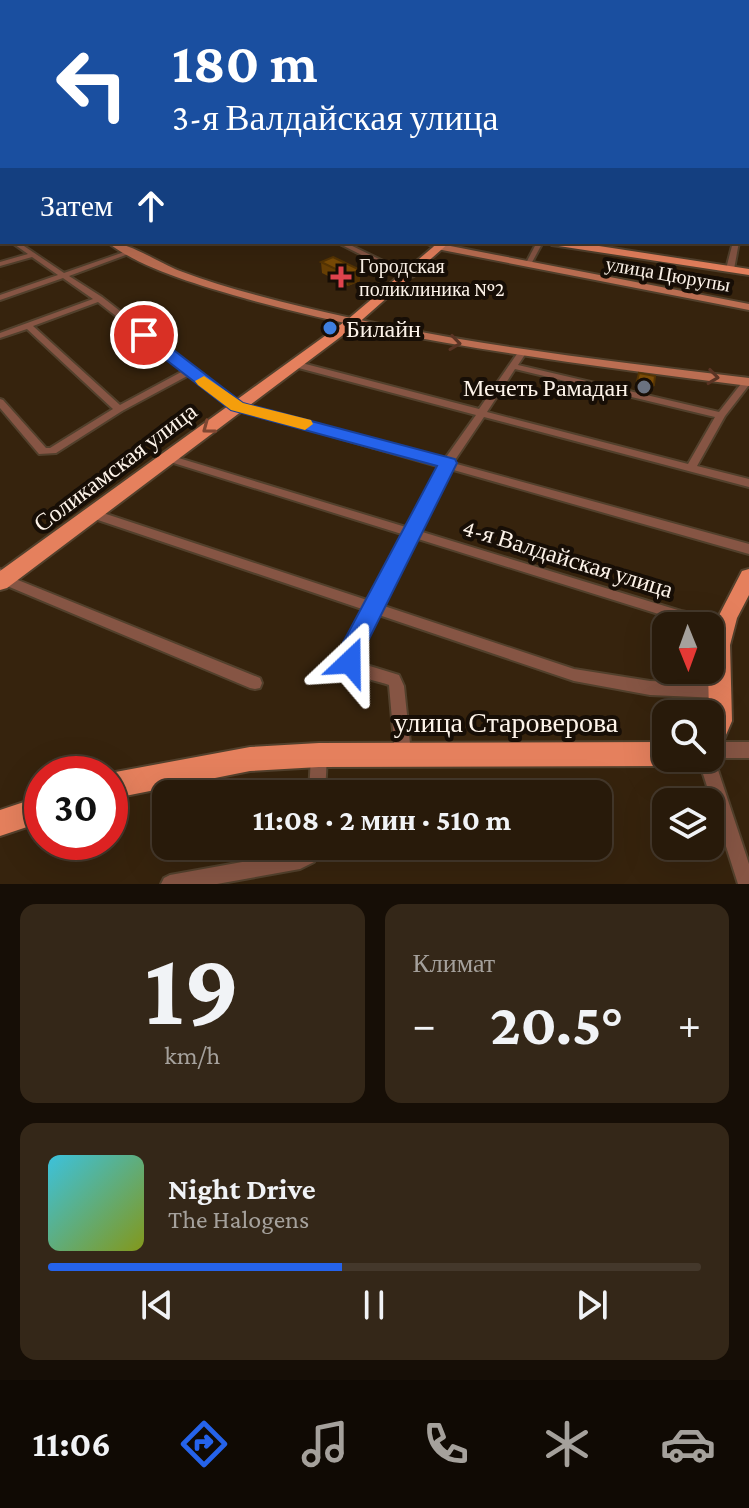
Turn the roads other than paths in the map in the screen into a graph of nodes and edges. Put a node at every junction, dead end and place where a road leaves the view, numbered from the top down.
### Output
1 (17, 244) edge
2 (115, 244) edge
3 (343, 244) edge
4 (437, 244) edge
5 (539, 244) edge
6 (565, 244) edge
7 (736, 244) edge
8 (129, 252) junction
9 (32, 255) junction
10 (0, 264) edge
11 (528, 265) junction
12 (730, 269) junction
13 (749, 272) edge
14 (410, 276) junction
15 (61, 277) junction
16 (0, 298) edge
17 (99, 299) junction
18 (749, 307) edge
19 (351, 323) junction
20 (27, 325) junction
21 (0, 336) edge
22 (522, 353) junction
23 (294, 364) junction
24 (513, 366) junction
25 (190, 371) junction
26 (748, 382) edge
27 (0, 402) edge
28 (237, 406) junction
29 (119, 409) junction
30 (483, 411) junction
31 (721, 415) junction
32 (168, 458) junction
33 (448, 463) junction
34 (692, 466) junction
35 (749, 483) edge
36 (93, 514) junction
37 (409, 532) junction
38 (749, 549) edge
39 (749, 577) edge
40 (1, 578) edge
41 (375, 610) junction
42 (668, 612) edge
43 (255, 683) dead end
44 (721, 691) junction
45 (722, 700) edge
46 (724, 750) edge
47 (749, 750) edge
48 (404, 754) junction
49 (652, 754) edge
50 (319, 755) junction
51 (711, 772) edge
52 (318, 780) edge
53 (128, 783) edge
54 (24, 815) edge
55 (0, 823) edge
56 (300, 860) edge
57 (170, 884) edge
58 (747, 884) edge

1 - 9 street
2 - 8 street
3 - 14 street
4 - 11 street, улица Цюрупы
4 - 14 main road, Соликамская улица
5 - 11 street
6 - 12 main road
7 - 12 street
8 - 15 street
8 - 19 street
9 - 10 street
9 - 15 street
11 - 18 street, улица Цюрупы
12 - 13 main road
14 - 19 main road, Соликамская улица
15 - 16 street
15 - 17 street
17 - 20 street
17 - 25 street
19 -> 22 street
19 - 23 main road, Соликамская улица
20 - 21 street
20 - 29 street
22 - 24 street
22 -> 26 street
23 - 28 main road, Соликамская улица
23 - 30 street
24 - 30 street
24 - 31 street
25 - 28 street
25 - 29 street
26 - 31 street
27 - 29 street
28 -> 32 main road, Соликамская улица
28 - 33 street
30 - 33 street
30 - 34 street
31 - 34 street
32 - 36 main road, Соликамская улица
32 - 37 street, 4-я Валдайская улица
33 - 37 street
33 - 38 street
34 - 35 street
36 - 40 main road, Соликамская улица
36 - 41 street
37 - 41 street
37 - 42 street, 4-я Валдайская улица
39 - 44 main road
40 - 43 street
41 - 44 street
41 - 48 street
44 - 45 main road
46 - 47 street
48 - 49 main road, улица Староверова
48 - 50 main road, улица Староверова
50 - 52 street
50 - 53 main road, улица Староверова
51 - 58 street
54 - 55 main road
56 - 57 street

